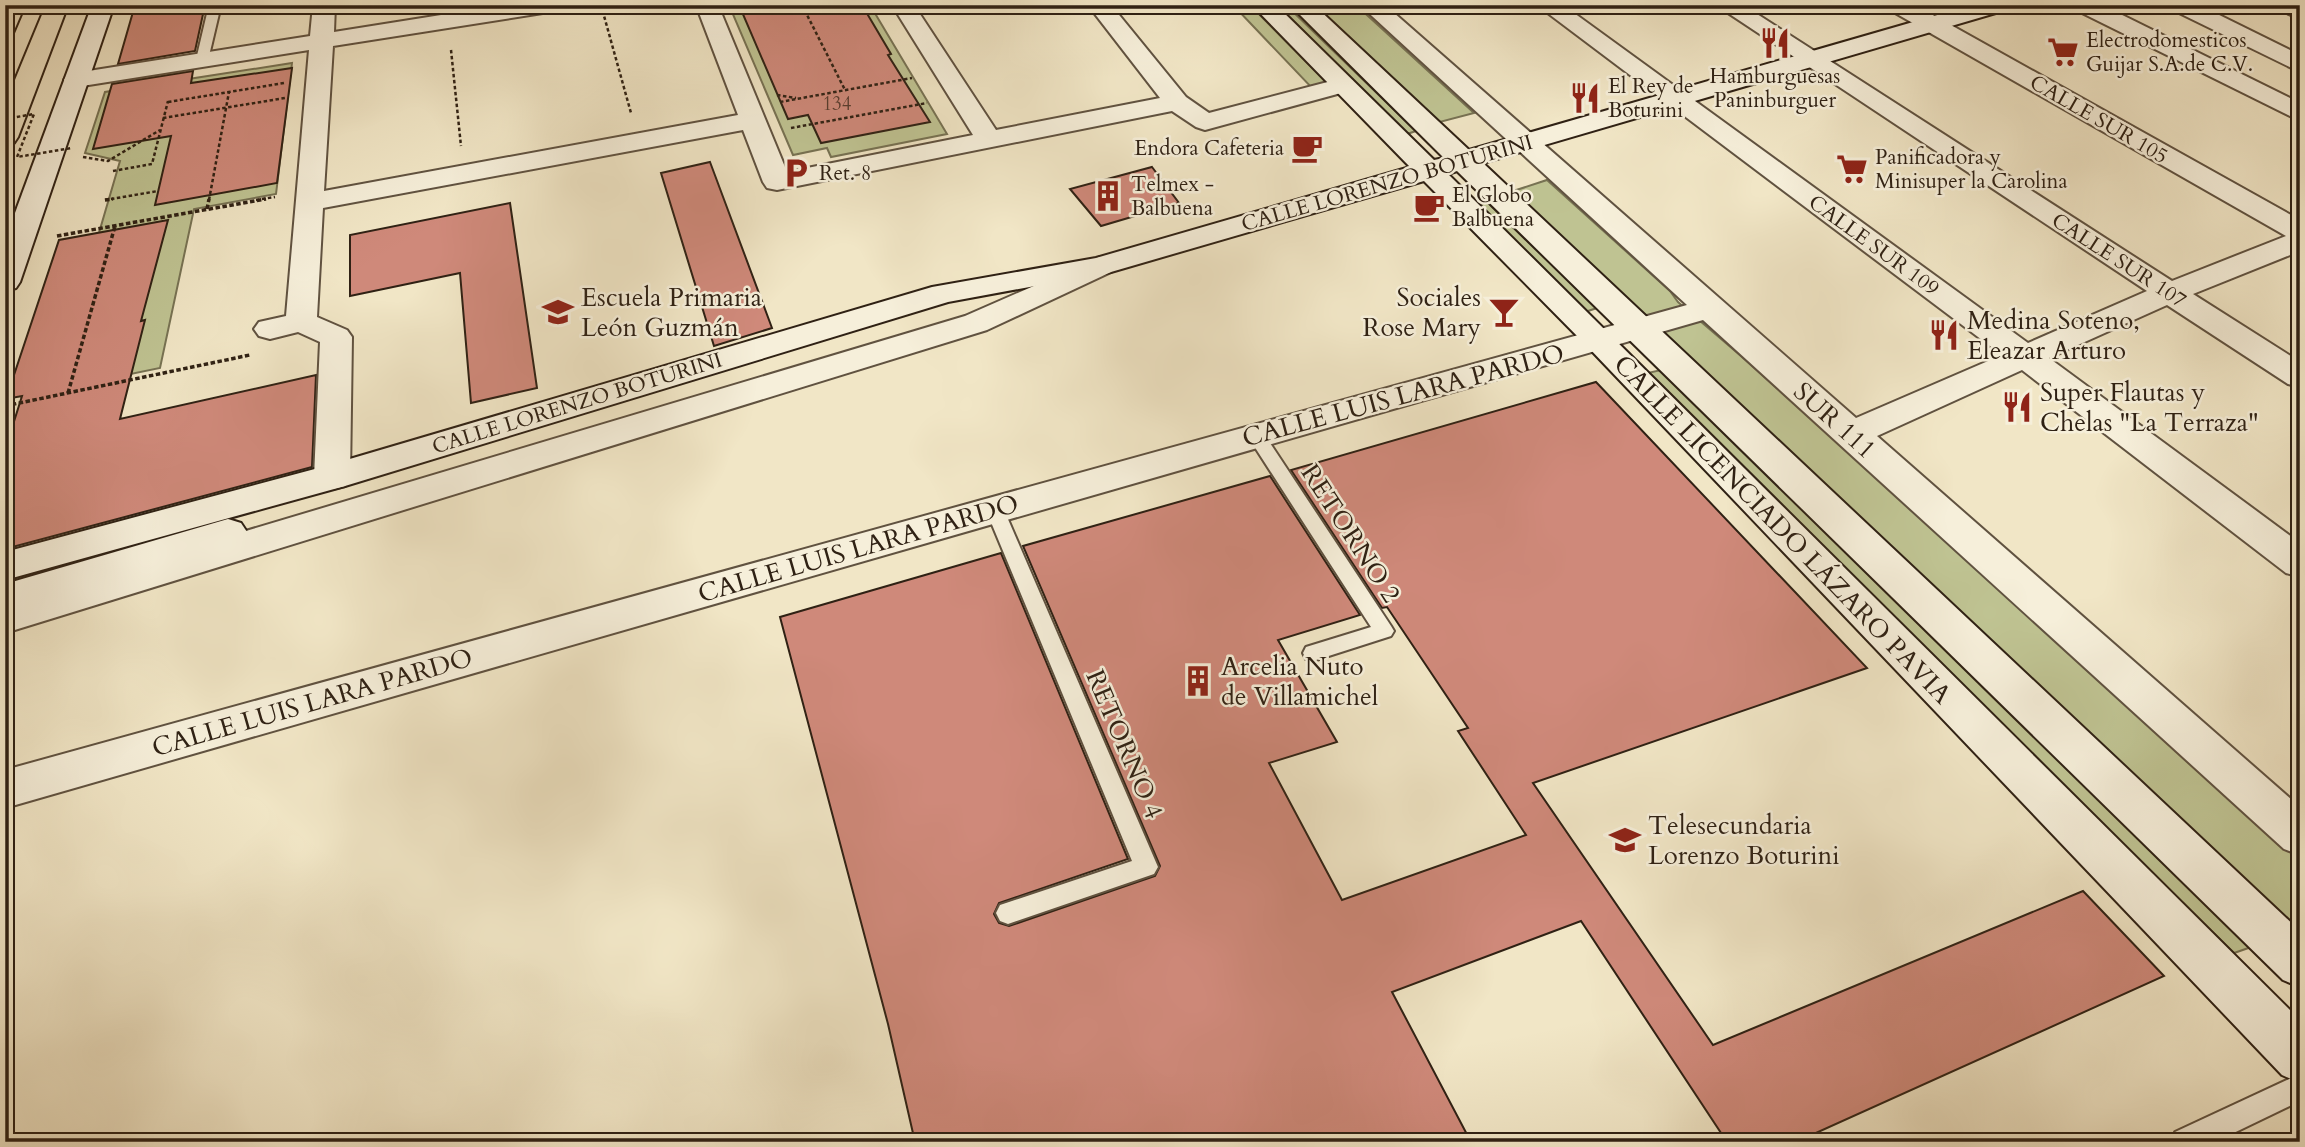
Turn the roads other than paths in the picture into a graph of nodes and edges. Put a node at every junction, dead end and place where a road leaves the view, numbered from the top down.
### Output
1 (14, 5) edge
2 (57, 5) edge
3 (103, 5) edge
4 (215, 5) edge
5 (324, 5) edge
6 (549, 5) edge
7 (707, 5) edge
8 (903, 5) edge
9 (1099, 5) edge
10 (1263, 5) edge
11 (1301, 5) edge
12 (1371, 5) edge
13 (1548, 5) edge
14 (1727, 5) edge
15 (1898, 5) edge
16 (1998, 5) edge
17 (2084, 5) edge
18 (2181, 5) edge
19 (2288, 5) edge
20 (2300, 12) edge
21 (1934, 25) junction
22 (5, 28) edge
23 (321, 41) junction
24 (1812, 59) junction
25 (202, 60) junction
26 (2297, 62) edge
27 (76, 80) junction
28 (1343, 85) junction
29 (1675, 99) junction
30 (1177, 102) junction
31 (2300, 113) edge
32 (753, 121) junction
33 (5, 137) edge
34 (989, 139) junction
35 (1526, 144) junction
36 (1464, 160) junction
37 (1428, 170) junction
38 (310, 196) junction
39 (2300, 232) edge
40 (2300, 241) edge
41 (1100, 266) junction
42 (5, 282) edge
43 (2168, 293) junction
44 (1710, 308) junction
45 (1639, 329) junction
46 (1599, 341) junction
47 (2026, 356) junction
48 (2300, 377) edge
49 (1851, 434) junction
50 (1256, 435) junction
51 (332, 477) junction
52 (995, 510) junction
53 (2300, 563) edge
54 (5, 566) edge
55 (5, 599) edge
56 (5, 618) edge
57 (1313, 653) dead end
58 (5, 789) edge
59 (2300, 835) edge
60 (1008, 913) dead end
61 (2300, 964) edge
62 (2300, 1057) edge
63 (2300, 1087) edge
64 (2185, 1142) edge

1 - 22 highway
2 - 33 highway
3 - 27 street
4 - 25 lane
5 - 23 street
6 - 23 street
7 - 32 street
8 - 34 street
9 - 30 street
10 - 28 street, CALLE LICENCIADO LÁZARO PAVIA
11 - 36 street, CALLE LICENCIADO LÁZARO PAVIA
12 - 35 street, SUR 111
13 - 29 street, CALLE SUR 109
14 - 24 street, CALLE SUR 107
15 - 21 street, CALLE SUR 105
16 - 21 street, CALLE LORENZO BOTURINI
17 - 31 street
18 - 26 street
19 - 20 street
21 - 24 street, CALLE LORENZO BOTURINI
21 - 39 street, CALLE SUR 105
23 - 25 street
23 - 38 street
24 - 29 street, CALLE LORENZO BOTURINI
24 - 43 street, CALLE SUR 107
25 - 27 street
27 - 42 street
28 - 30 street
28 - 37 street, CALLE LICENCIADO LÁZARO PAVIA
29 - 35 street, CALLE LORENZO BOTURINI
29 - 47 street, CALLE SUR 109
30 - 34 street
32 - 34 street
32 - 38 street
35 - 36 street, CALLE LORENZO BOTURINI
35 - 44 street, SUR 111
36 - 37 street, CALLE LORENZO BOTURINI
36 - 45 street, CALLE LICENCIADO LÁZARO PAVIA
37 - 41 street, CALLE LORENZO BOTURINI
37 - 46 street, CALLE LICENCIADO LÁZARO PAVIA
38 - 51 street
40 - 43 street
41 - 51 street, CALLE LORENZO BOTURINI
41 - 55 street
41 - 56 street
43 - 47 street
43 - 48 street, CALLE SUR 107
44 - 45 street, CALLE LUIS LARA PARDO
44 - 49 street, SUR 111
45 - 46 street, CALLE LUIS LARA PARDO
45 - 61 street, CALLE LICENCIADO LÁZARO PAVIA
46 - 50 street, CALLE LUIS LARA PARDO
46 - 62 street, CALLE LICENCIADO LÁZARO PAVIA
47 - 49 street
47 - 53 street, CALLE SUR 109
49 - 59 street, SUR 111
50 - 52 street, CALLE LUIS LARA PARDO
50 - 57 lane, RETORNO 2
51 - 54 street, CALLE LORENZO BOTURINI
52 - 58 street, CALLE LUIS LARA PARDO
52 - 60 lane, RETORNO 4
63 - 64 lane

